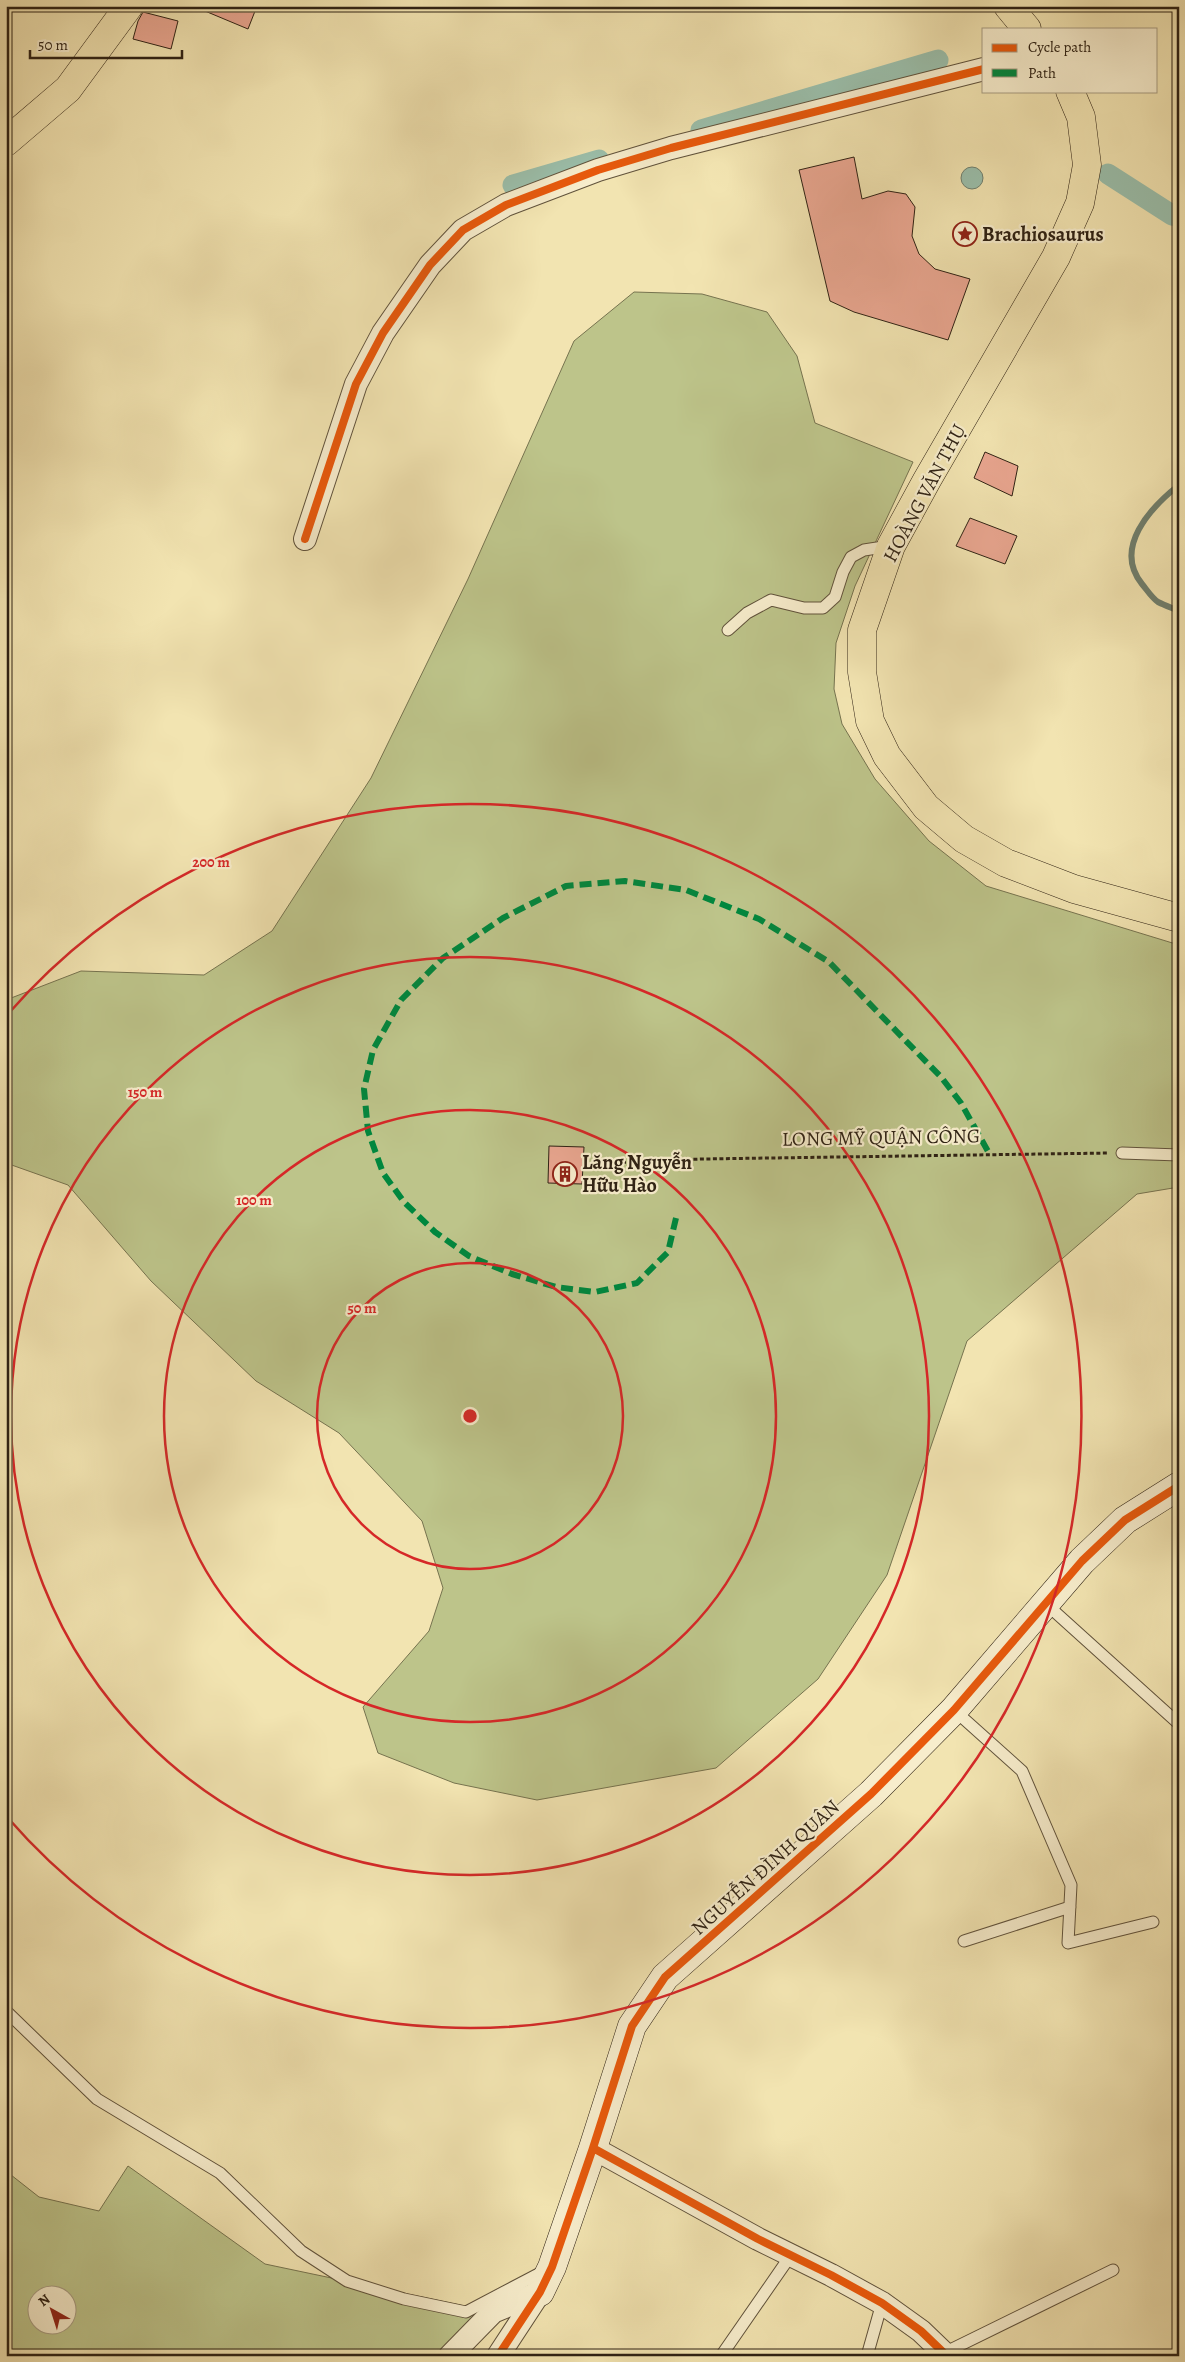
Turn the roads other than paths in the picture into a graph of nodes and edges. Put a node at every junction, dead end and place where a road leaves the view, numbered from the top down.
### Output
1 (129, 6) edge
2 (1008, 6) edge
3 (1027, 28) edge
4 (982, 70) edge
5 (1070, 92) edge
6 (6, 142) edge
7 (305, 538) dead end
8 (891, 546) junction
9 (728, 630) dead end
10 (1179, 918) edge
11 (1122, 1153) road end
12 (1179, 1155) edge
13 (1177, 1490) edge
14 (1045, 1603) junction
15 (954, 1710) junction
16 (1179, 1724) edge
17 (1070, 1907) junction
18 (1153, 1922) dead end
19 (964, 1941) dead end
20 (6, 2011) edge
21 (593, 2148) junction
22 (791, 2256) junction
23 (552, 2267) junction
24 (1113, 2270) dead end
25 (540, 2292) junction
26 (882, 2304) junction
27 (946, 2354) edge
28 (450, 2356) edge
29 (498, 2356) edge
30 (721, 2356) edge
31 (867, 2356) edge

1 - 6 main road
2 - 3 main road
4 - 7 street
5 - 8 main road, HOÀNG VĂN THỤ
8 - 9 lane
8 - 10 main road, HOÀNG VĂN THỤ
11 - 12 lane
13 - 14 street, NGUYỄN ĐÌNH QUÂN
14 - 15 street, NGUYỄN ĐÌNH QUÂN
14 - 16 lane
15 - 17 lane
15 - 21 street, NGUYỄN ĐÌNH QUÂN
17 - 18 lane
17 - 19 lane
20 - 23 lane
21 - 22 street
21 - 23 street, NGUYỄN ĐÌNH QUÂN
22 - 26 street
22 - 30 lane
23 - 25 street, NGUYỄN ĐÌNH QUÂN
24 - 27 lane
25 - 28 street
25 - 29 street, NGUYỄN ĐÌNH QUÂN
26 - 27 street
26 - 31 lane

